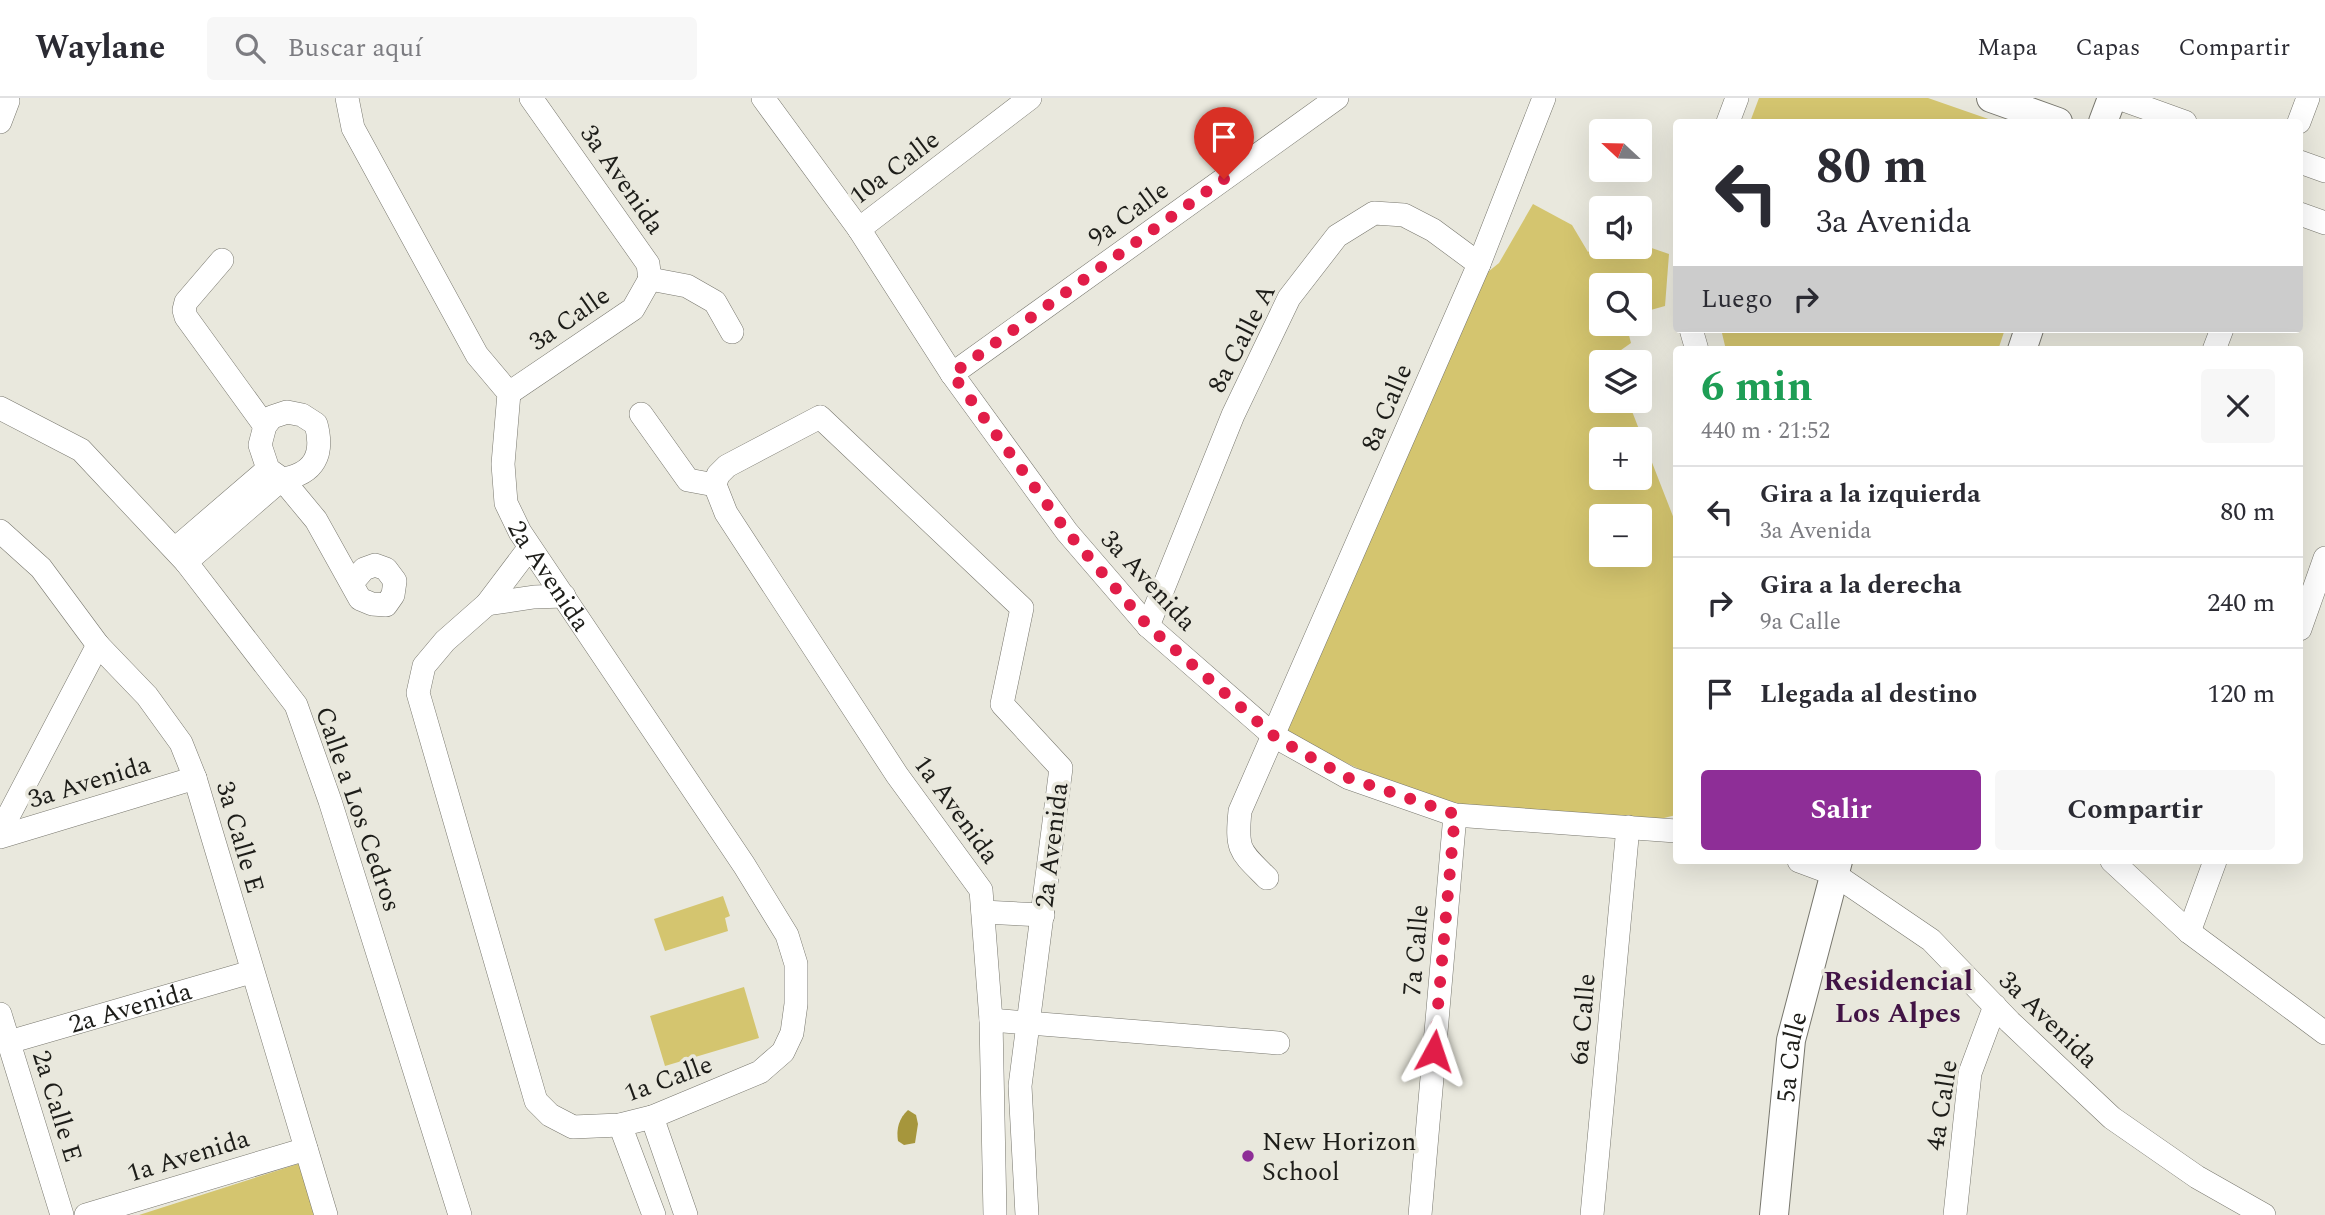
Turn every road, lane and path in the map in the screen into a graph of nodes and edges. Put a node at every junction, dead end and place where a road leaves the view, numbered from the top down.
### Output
1 (531, 98) edge
2 (763, 98) edge
3 (1030, 98) edge
4 (1337, 98) edge
5 (1544, 98) edge
6 (1737, 98) edge
7 (1991, 98) edge
8 (2112, 98) edge
9 (2118, 98) edge
10 (2308, 98) edge
11 (346, 99) edge
12 (1729, 119) edge
13 (2050, 119) edge
14 (2104, 119) edge
15 (2177, 119) edge
16 (2300, 119) edge
17 (2303, 163) edge
18 (2325, 171) edge
19 (2303, 215) edge
20 (2325, 223) edge
21 (859, 229) junction
22 (222, 260) dead end
23 (1479, 264) junction
24 (650, 279) junction
25 (732, 332) dead end
26 (952, 374) junction
27 (509, 393) junction
28 (0, 408) edge
29 (641, 414) dead end
30 (265, 426) junction
31 (275, 474) junction
32 (715, 485) junction
33 (0, 531) edge
34 (530, 547) junction
35 (180, 556) junction
36 (2325, 558) edge
37 (352, 583) dead end
38 (564, 596) junction
39 (487, 604) junction
40 (2303, 620) edge
41 (1148, 626) junction
42 (98, 645) junction
43 (1274, 736) junction
44 (195, 778) junction
45 (1455, 814) junction
46 (1628, 827) junction
47 (1673, 831) edge
48 (0, 835) edge
49 (1815, 864) edge
50 (2115, 864) edge
51 (2214, 864) edge
52 (1836, 868) edge
53 (1267, 878) dead end
54 (983, 912) junction
55 (1042, 915) junction
56 (2189, 932) junction
57 (251, 972) junction
58 (1995, 1006) junction
59 (0, 1014) edge
60 (991, 1020) junction
61 (1029, 1023) junction
62 (792, 1033) joint
63 (2325, 1033) edge
64 (9, 1042) junction
65 (1278, 1043) dead end
66 (993, 1099) junction
67 (1020, 1099) junction
68 (652, 1117) junction
69 (620, 1125) junction
70 (306, 1149) junction
71 (994, 1189) junction
72 (62, 1215) edge
73 (86, 1215) edge
74 (326, 1215) edge
75 (460, 1215) edge
76 (654, 1215) edge
77 (686, 1215) edge
78 (995, 1215) edge
79 (1013, 1215) edge
80 (1027, 1215) edge
81 (1420, 1215) edge
82 (1592, 1215) edge
83 (1774, 1215) edge
84 (1955, 1215) edge
85 (2264, 1215) edge

1 - 24 street, 3a Avenida
2 - 21 street, 3a Avenida
3 - 21 street, 10a Calle
4 - 26 street, 9a Calle
5 - 23 street, 8a Calle
6 - 12 street
7 - 13 street
8 - 14 street
9 - 15 street
10 - 16 street
11 - 27 street
17 - 18 street
19 - 20 street
21 - 26 street, 3a Avenida
22 - 30 street
23 - 41 street, 8a Calle A
23 - 43 street, 8a Calle
24 - 25 street, 3a Avenida
24 - 27 street, 3a Calle
26 - 41 street, 3a Avenida
27 - 34 street, 2a Avenida
28 - 35 street, Calle a Los Cedros
29 - 32 street
30 - 31 street
30 - 31 street
31 - 35 street
31 - 37 street
32 - 54 street, 1a Avenida
32 - 55 street, 2a Avenida
33 - 42 street, 3a Calle E
34 - 38 street, 2a Avenida
34 - 39 street
35 - 75 street, Calle a Los Cedros
36 - 40 street
38 - 39 street
38 - 62 street, 2a Avenida
39 - 69 street, 1a Calle
41 - 43 street, 3a Avenida
42 - 44 street, 3a Calle E
42 - 48 street
43 - 45 street, 3a Avenida
43 - 53 street, 8a Calle
44 - 48 street, 3a Avenida
44 - 57 street, 3a Calle E
45 - 46 street, 3a Avenida
45 - 81 street, 7a Calle
46 - 47 street, 3a Avenida
46 - 82 street, 6a Calle
49 - 52 street, 3a Avenida
50 - 56 street
51 - 56 street
52 - 58 street, 3a Avenida
52 - 83 street, 5a Calle
54 - 55 street
54 - 60 street, 1a Avenida
55 - 61 street, 2a Avenida
56 - 63 street
57 - 64 street, 2a Avenida
57 - 70 street, 3a Calle E
58 - 84 street, 4a Calle
58 - 85 street, 3a Avenida
59 - 64 street, 2a Calle E
60 - 61 street
60 - 66 street, 1a Avenida
61 - 65 street
61 - 67 street, 2a Avenida
62 - 68 street, 1a Calle
64 - 72 street, 2a Calle E
66 - 67 street
66 - 71 street, 1a Avenida
67 - 80 street, 2a Avenida
68 - 69 street, 1a Calle
68 - 77 street
69 - 76 street
70 - 73 street, 1a Avenida
70 - 74 street, 3a Calle E
71 - 78 street, 1a Avenida
71 - 79 street

